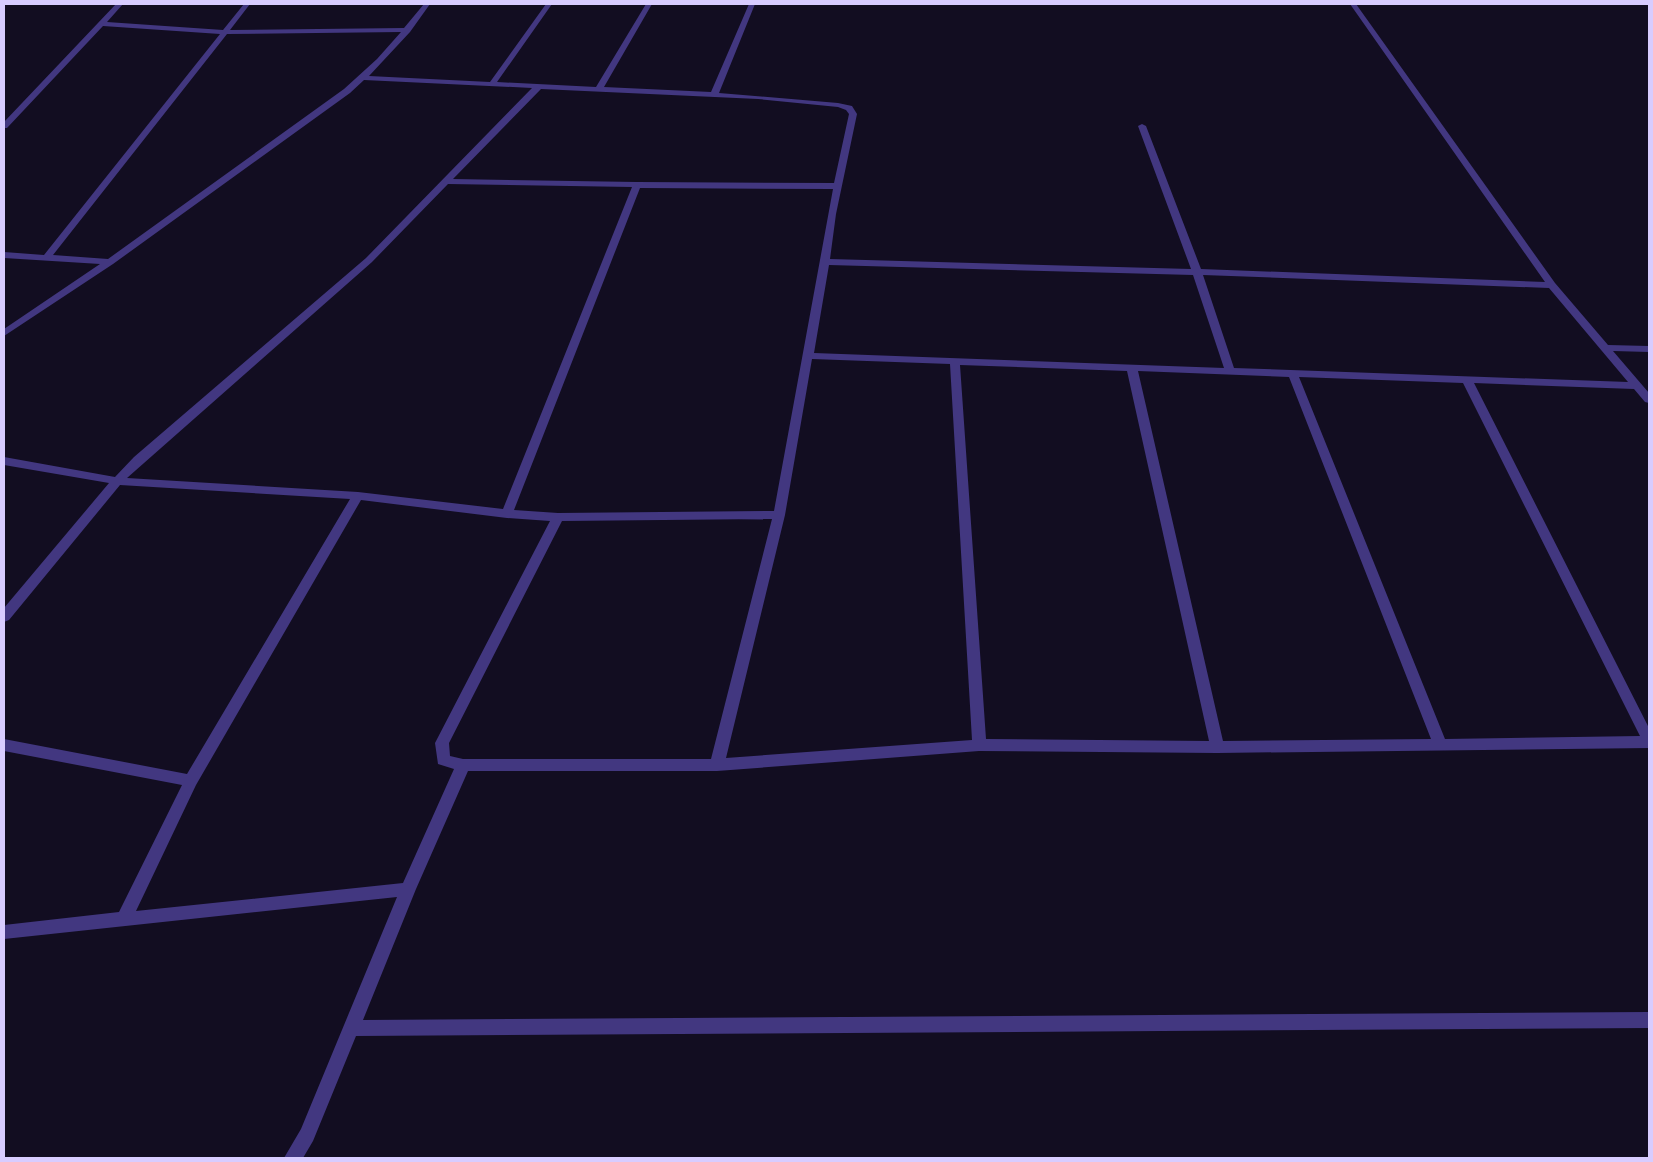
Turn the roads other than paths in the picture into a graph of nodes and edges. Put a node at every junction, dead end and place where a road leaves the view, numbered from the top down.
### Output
1 (120, 4) edge
2 (247, 4) edge
3 (427, 4) edge
4 (549, 4) edge
5 (649, 4) edge
6 (752, 4) edge
7 (1353, 4) edge
8 (101, 24) junction
9 (407, 30) junction
10 (225, 32) junction
11 (362, 78) junction
12 (492, 84) junction
13 (538, 87) junction
14 (598, 90) junction
15 (714, 95) junction
16 (4, 126) edge
17 (1142, 126) dead end
18 (447, 181) junction
19 (637, 185) junction
20 (838, 186) junction
21 (4, 255) edge
22 (46, 258) junction
23 (110, 262) junction
24 (825, 262) junction
25 (1197, 272) junction
26 (1552, 285) junction
27 (4, 333) edge
28 (1605, 348) junction
29 (1649, 349) edge
30 (808, 356) junction
31 (955, 361) junction
32 (1132, 368) junction
33 (1230, 371) junction
34 (1293, 374) junction
35 (1467, 380) junction
36 (1636, 386) junction
37 (1649, 400) edge
38 (4, 461) edge
39 (117, 481) junction
40 (358, 496) junction
41 (507, 514) junction
42 (779, 515) junction
43 (558, 517) junction
44 (4, 617) edge
45 (1649, 742) edge
46 (4, 745) edge
47 (979, 745) junction
48 (1441, 745) junction
49 (1217, 747) junction
50 (463, 765) junction
51 (717, 765) junction
52 (192, 781) junction
53 (408, 889) junction
54 (124, 920) junction
55 (4, 932) edge
56 (1649, 1020) edge
57 (350, 1028) junction
58 (293, 1158) edge

1 - 8 street
2 - 10 street
3 - 9 street
4 - 12 street
5 - 14 street
6 - 15 street
7 - 26 street
8 - 10 street
8 - 16 street
9 - 10 street
9 - 11 street
10 - 22 street
11 - 12 street
11 - 23 street
12 - 13 street
13 - 14 street
13 - 18 street
14 - 15 street
15 - 20 street
17 - 25 street
18 - 19 street
18 - 39 street
19 - 20 street
19 - 41 street
20 - 24 street
21 - 22 street
22 - 23 street
23 - 27 street
24 - 25 street
24 - 30 street
25 - 26 street
25 - 33 street
26 - 28 street
28 - 29 street
28 - 36 street
30 - 31 street
30 - 42 street
31 - 32 street
31 - 47 street
32 - 33 street
32 - 49 street
33 - 34 street
34 - 35 street
34 - 48 street
35 - 36 street
35 - 45 street
36 - 37 street
38 - 39 street
39 - 40 street
39 - 44 street
40 - 41 street
40 - 52 street
41 - 43 street
42 - 43 street
42 - 51 street
43 - 50 street
45 - 48 street
46 - 52 street
47 - 49 street
47 - 51 street
48 - 49 street
50 - 51 street
50 - 53 street
52 - 54 street
53 - 54 street
53 - 57 street
54 - 55 street
56 - 57 street
57 - 58 street

